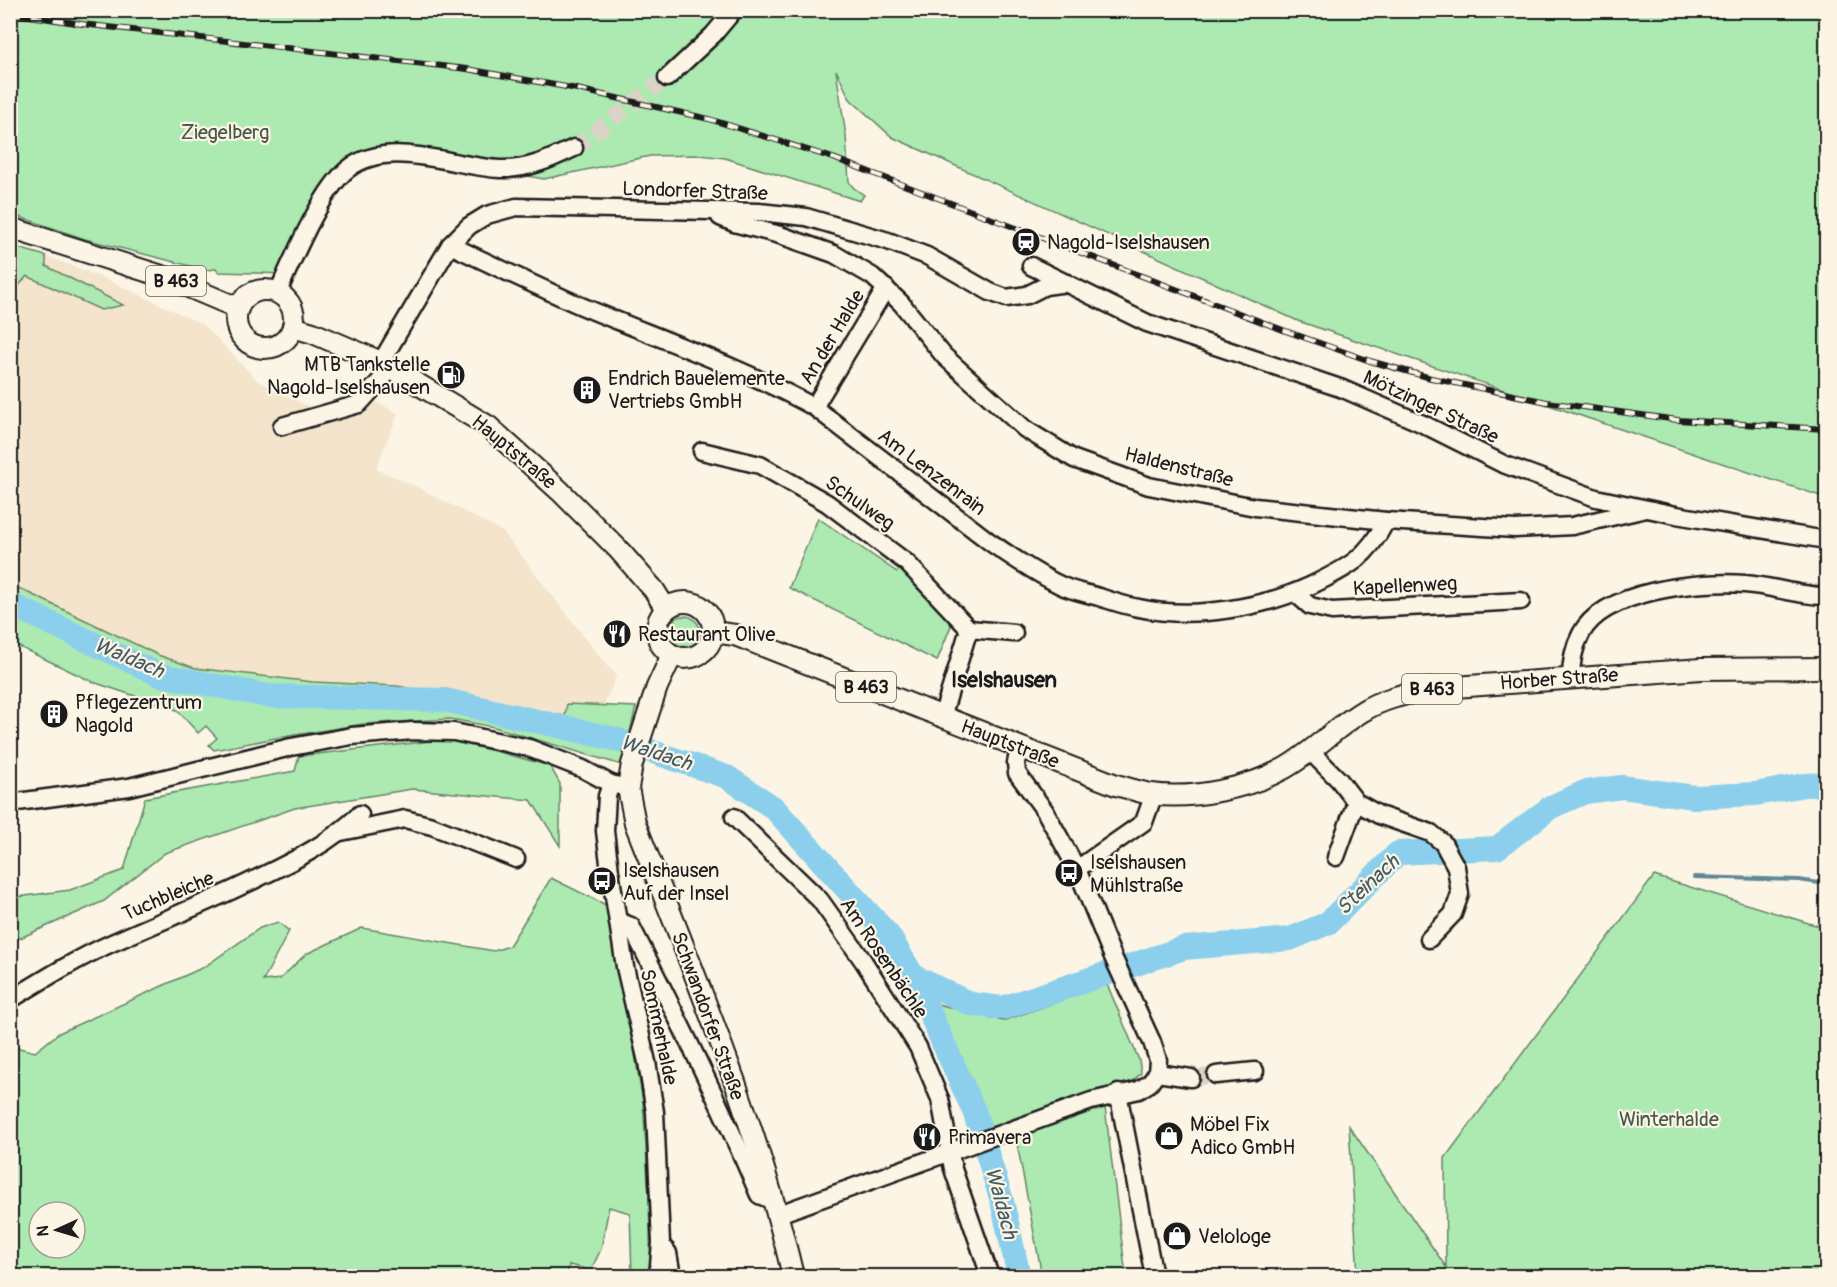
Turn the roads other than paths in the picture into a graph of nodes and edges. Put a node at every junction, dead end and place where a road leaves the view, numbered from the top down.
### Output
1 (734, 10) edge
2 (667, 78) tunnel mouth
3 (574, 148) tunnel mouth
4 (718, 211) junction
5 (10, 228) edge
6 (450, 245) junction
7 (1031, 266) dead end
8 (1067, 283) junction
9 (886, 288) junction
10 (278, 292) junction
11 (238, 308) junction
12 (294, 327) junction
13 (387, 365) junction
14 (814, 407) junction
15 (282, 426) dead end
16 (702, 452) dead end
17 (1646, 509) junction
18 (1386, 521) junction
19 (1827, 540) edge
20 (1296, 593) junction
21 (1827, 596) edge
22 (1521, 601) dead end
23 (666, 609) junction
24 (969, 629) junction
25 (713, 632) junction
26 (1014, 633) dead end
27 (672, 655) junction
28 (1827, 668) edge
29 (1571, 678) junction
30 (942, 717) junction
31 (1019, 747) junction
32 (1310, 751) junction
33 (619, 786) junction
34 (1154, 794) junction
35 (1356, 802) junction
36 (10, 803) edge
37 (360, 814) dead end
38 (734, 817) dead end
39 (341, 832) junction
40 (1336, 857) dead end
41 (516, 859) dead end
42 (1077, 869) junction
43 (618, 921) junction
44 (1429, 939) dead end
45 (10, 999) edge
46 (1255, 1071) dead end
47 (1158, 1073) junction
48 (1216, 1075) tunnel mouth
49 (1191, 1078) tunnel mouth
50 (1118, 1093) junction
51 (958, 1149) junction
52 (777, 1207) junction
53 (661, 1243) junction
54 (658, 1276) edge
55 (672, 1276) edge
56 (793, 1276) edge
57 (990, 1276) edge
58 (1154, 1276) edge

1 - 2 street
3 - 10 street
4 - 6 street, Londorfer Straße
4 - 8 street, Londorfer Straße
4 - 9 street, Haldenstraße
5 - 11 main road, B 463
6 - 13 street, Londorfer Straße
6 - 14 street, Am Lenzenrain
7 - 8 street, Mötzinger Straße
8 - 17 street, Mötzinger Straße
9 - 14 street, An der Halde
9 - 18 street, Haldenstraße
10 - 11 main road
10 - 12 main road
11 - 12 main road
12 - 13 main road, Hauptstraße
13 - 15 street, Londorfer Straße
13 - 23 main road, Hauptstraße
14 - 20 street, Am Lenzenrain
16 - 24 street, Schulweg
17 - 18 street, Haldenstraße
17 - 19 street, Mötzinger Straße
18 - 20 street, Am Lenzenrain
20 - 22 street, Kapellenweg
21 - 29 street
23 - 25 main road
23 - 27 main road
24 - 26 street
24 - 30 street
25 - 27 main road
25 - 30 main road, Hauptstraße / B 463
27 - 33 main road, Schwandorfer Straße
28 - 29 main road, Horber Straße / B 463
29 - 32 main road, Horber Straße / B 463
30 - 31 main road, Hauptstraße / B 463
31 - 34 main road, Hauptstraße / B 463
31 - 42 street
32 - 34 main road, Hauptstraße / B 463
32 - 35 street
33 - 36 street
33 - 43 street, Sommerhalde
33 - 52 main road, Schwandorfer Straße
34 - 42 street
35 - 40 street
35 - 44 street
37 - 39 street, Tuchbleiche
38 - 51 street, Am Rosenbächle
39 - 41 street, Tuchbleiche
39 - 45 street, Tuchbleiche
42 - 47 street
43 - 52 street
43 - 53 street, Sommerhalde
46 - 48 street
47 - 49 street
47 - 50 street
50 - 51 street
50 - 58 street
51 - 52 street
51 - 57 street, Am Rosenbächle
52 - 56 main road, Schwandorfer Straße
53 - 54 street
53 - 55 street, Sommerhalde

